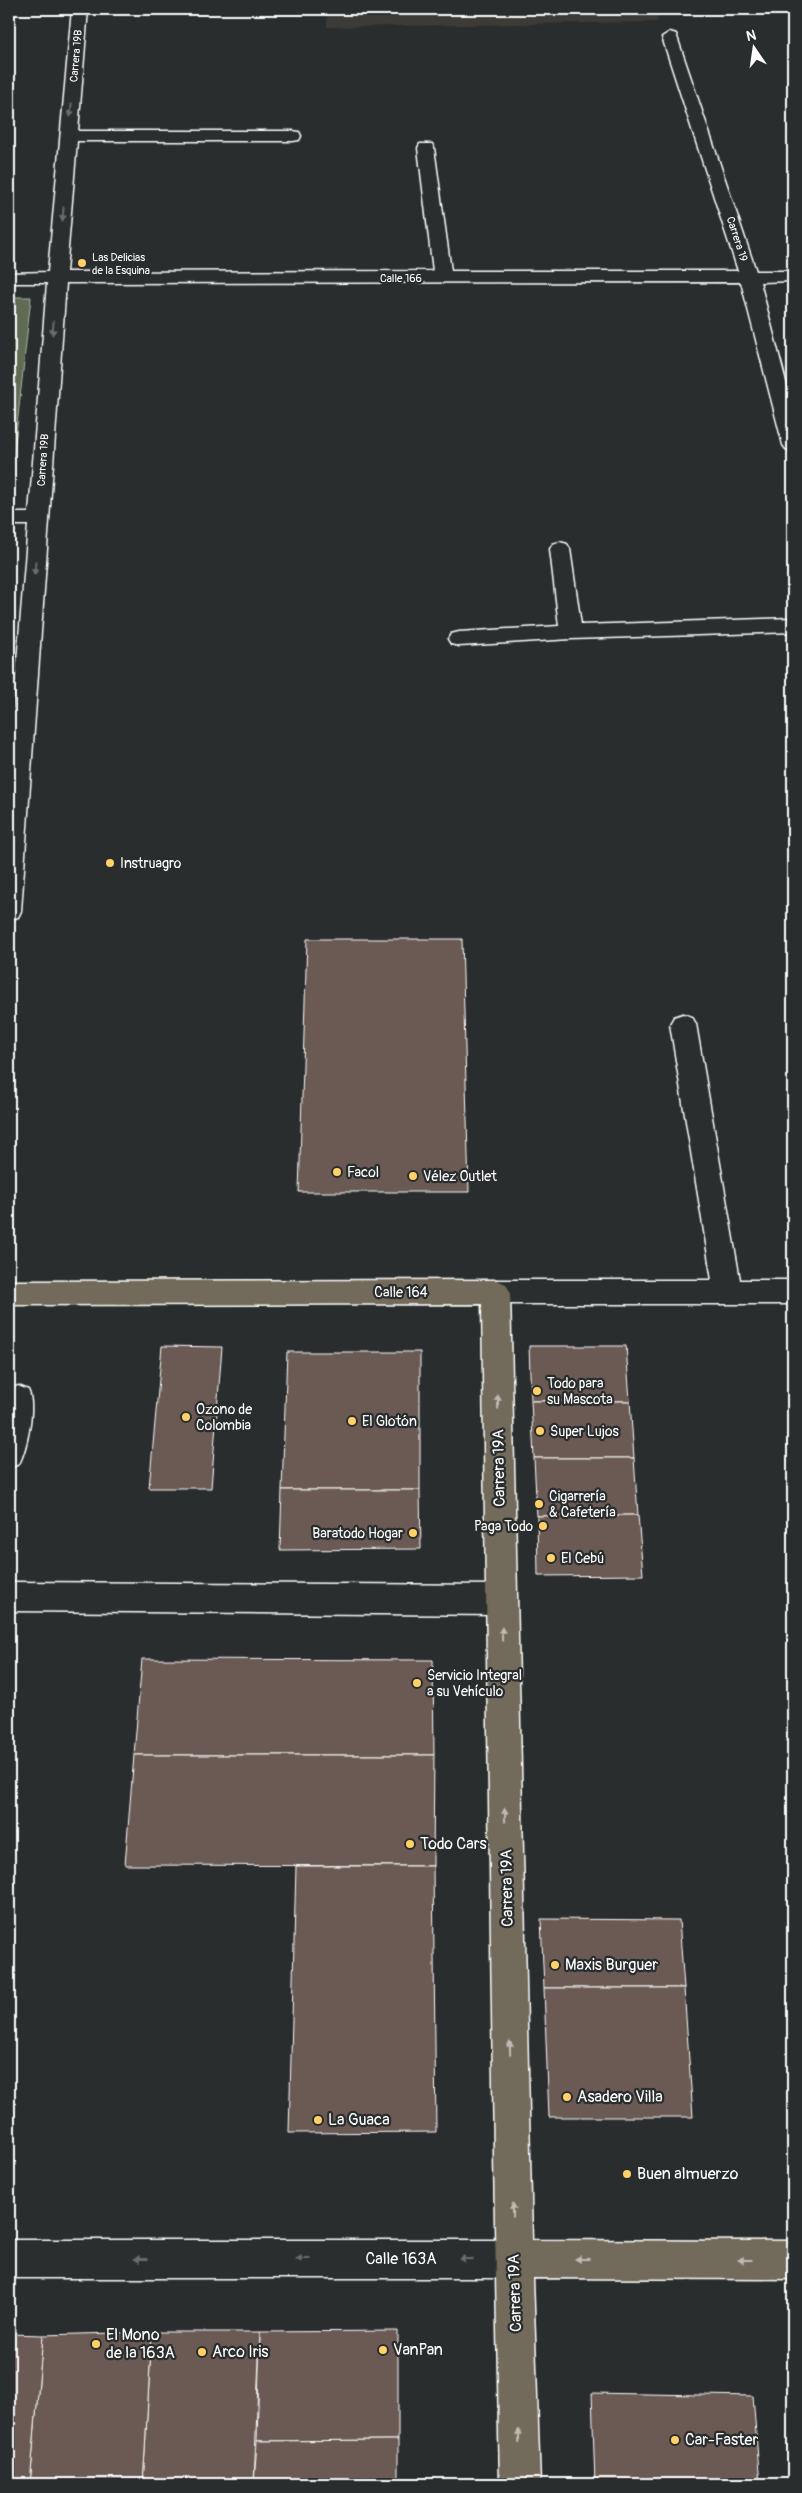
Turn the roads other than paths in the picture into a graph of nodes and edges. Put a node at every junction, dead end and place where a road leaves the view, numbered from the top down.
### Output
1 (80, 9) edge
2 (670, 37) dead end
3 (69, 136) junction
4 (293, 136) dead end
5 (426, 148) dead end
6 (750, 276) junction
7 (793, 276) edge
8 (9, 278) edge
9 (443, 278) junction
10 (57, 279) junction
11 (793, 445) edge
12 (9, 519) edge
13 (38, 519) junction
14 (560, 549) dead end
15 (793, 625) edge
16 (571, 632) junction
17 (459, 639) dead end
18 (9, 911) edge
19 (683, 1024) dead end
20 (496, 1292) junction
21 (728, 1292) junction
22 (793, 1292) edge
23 (9, 1293) edge
24 (18, 1399) dead end
25 (9, 1455) edge
26 (9, 1596) edge
27 (502, 1600) junction
28 (9, 2259) edge
29 (515, 2259) junction
30 (793, 2260) edge
31 (520, 2484) edge

1 -> 3 street, Carrera 19B
2 - 6 street, Carrera 19
3 - 4 street
3 -> 10 street, Carrera 19B
5 - 9 street
6 - 7 street, Calle 166
6 - 9 street, Calle 166
6 - 11 street, Carrera 19
8 - 10 street, Calle 166
9 - 10 street, Calle 166
10 -> 13 street, Carrera 19B
12 - 13 street
13 -> 18 street, Carrera 19B
14 - 16 street
15 - 16 street
16 - 17 street
19 - 21 street
20 - 21 street, Calle 164
20 - 23 main road, Calle 164
27 -> 20 main road, Carrera 19A
21 - 22 street, Calle 164
24 - 25 street
26 - 27 street
29 -> 27 main road, Carrera 19A
29 -> 28 street, Calle 163A
30 -> 29 main road, Calle 163A
31 -> 29 main road, Carrera 19A

